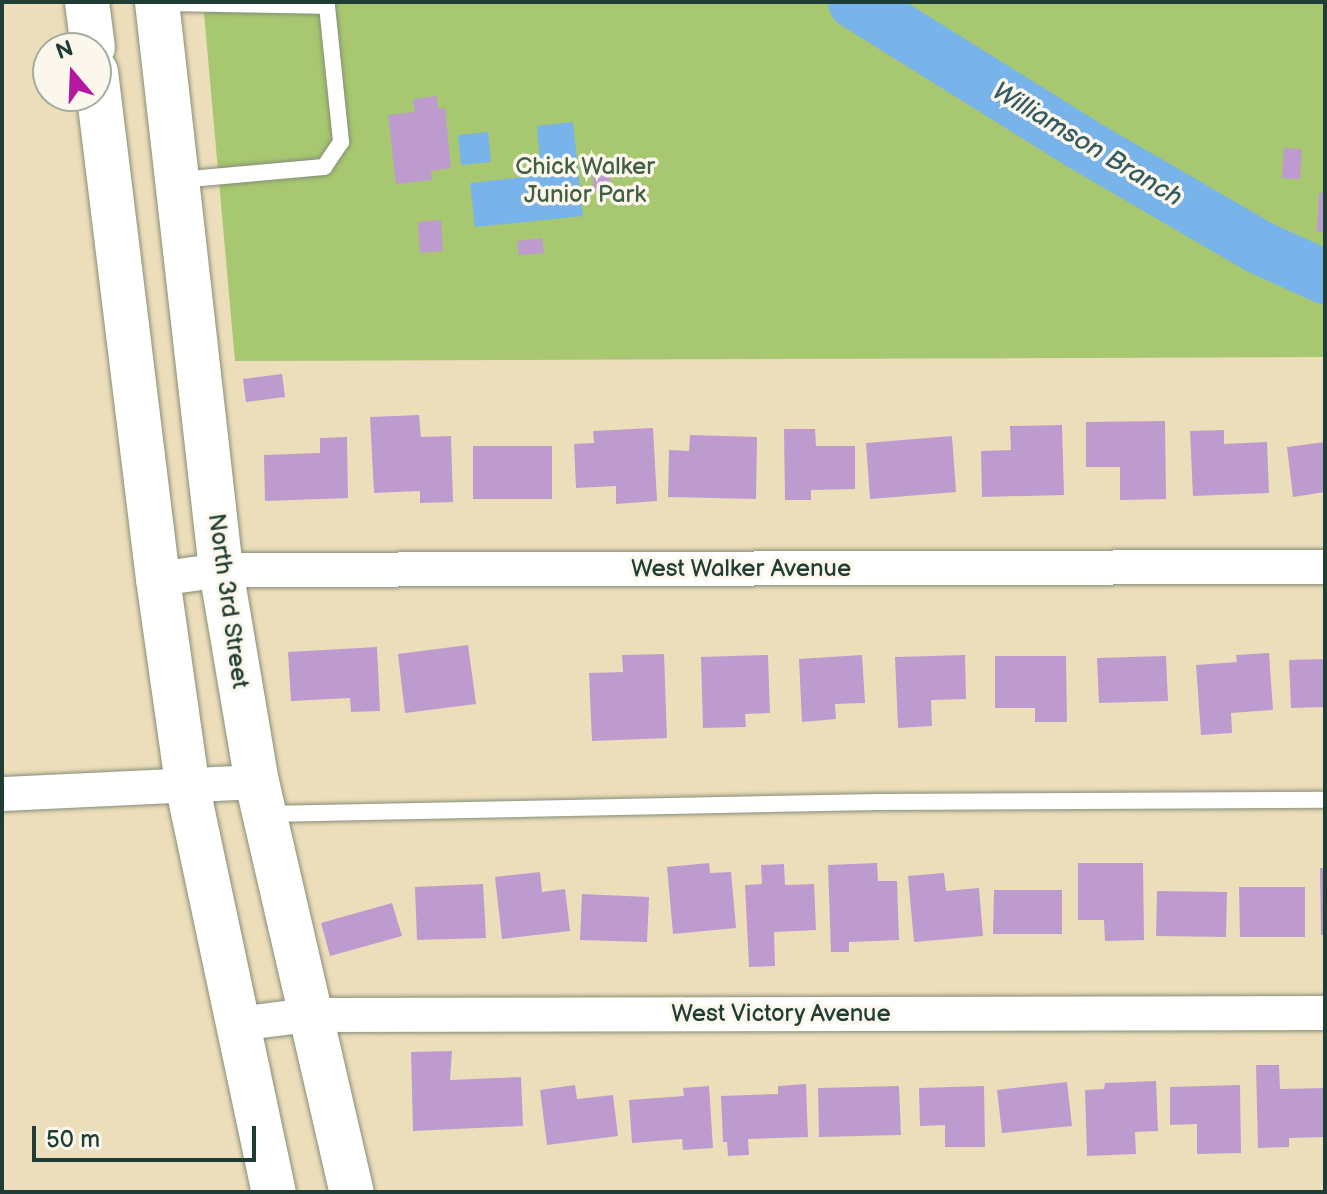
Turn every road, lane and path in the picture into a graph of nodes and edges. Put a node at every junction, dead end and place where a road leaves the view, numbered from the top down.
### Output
1 (87, 2) edge
2 (157, 2) edge
3 (91, 32) edge
4 (101, 112) edge
5 (177, 181) junction
6 (1325, 567) edge
7 (221, 570) junction
8 (158, 579) junction
9 (187, 784) junction
10 (2, 794) edge
11 (260, 798) junction
12 (1325, 800) edge
13 (1325, 1013) edge
14 (309, 1015) junction
15 (238, 1024) junction
16 (274, 1192) edge
17 (352, 1192) edge

1 - 3 main road
2 - 5 main road, North 3rd Street
2 - 5 lane
4 - 8 main road
5 - 7 main road, North 3rd Street
6 - 7 street, West Walker Avenue
7 - 8 street, West Walker Avenue
7 - 11 main road, North 3rd Street
8 - 9 main road
9 - 10 street
9 - 11 street
9 - 15 main road
11 - 12 lane
11 - 14 main road, North 3rd Street
13 - 14 street, West Victory Avenue
14 - 15 street, West Victory Avenue
14 - 17 main road, North 3rd Street
15 - 16 main road

